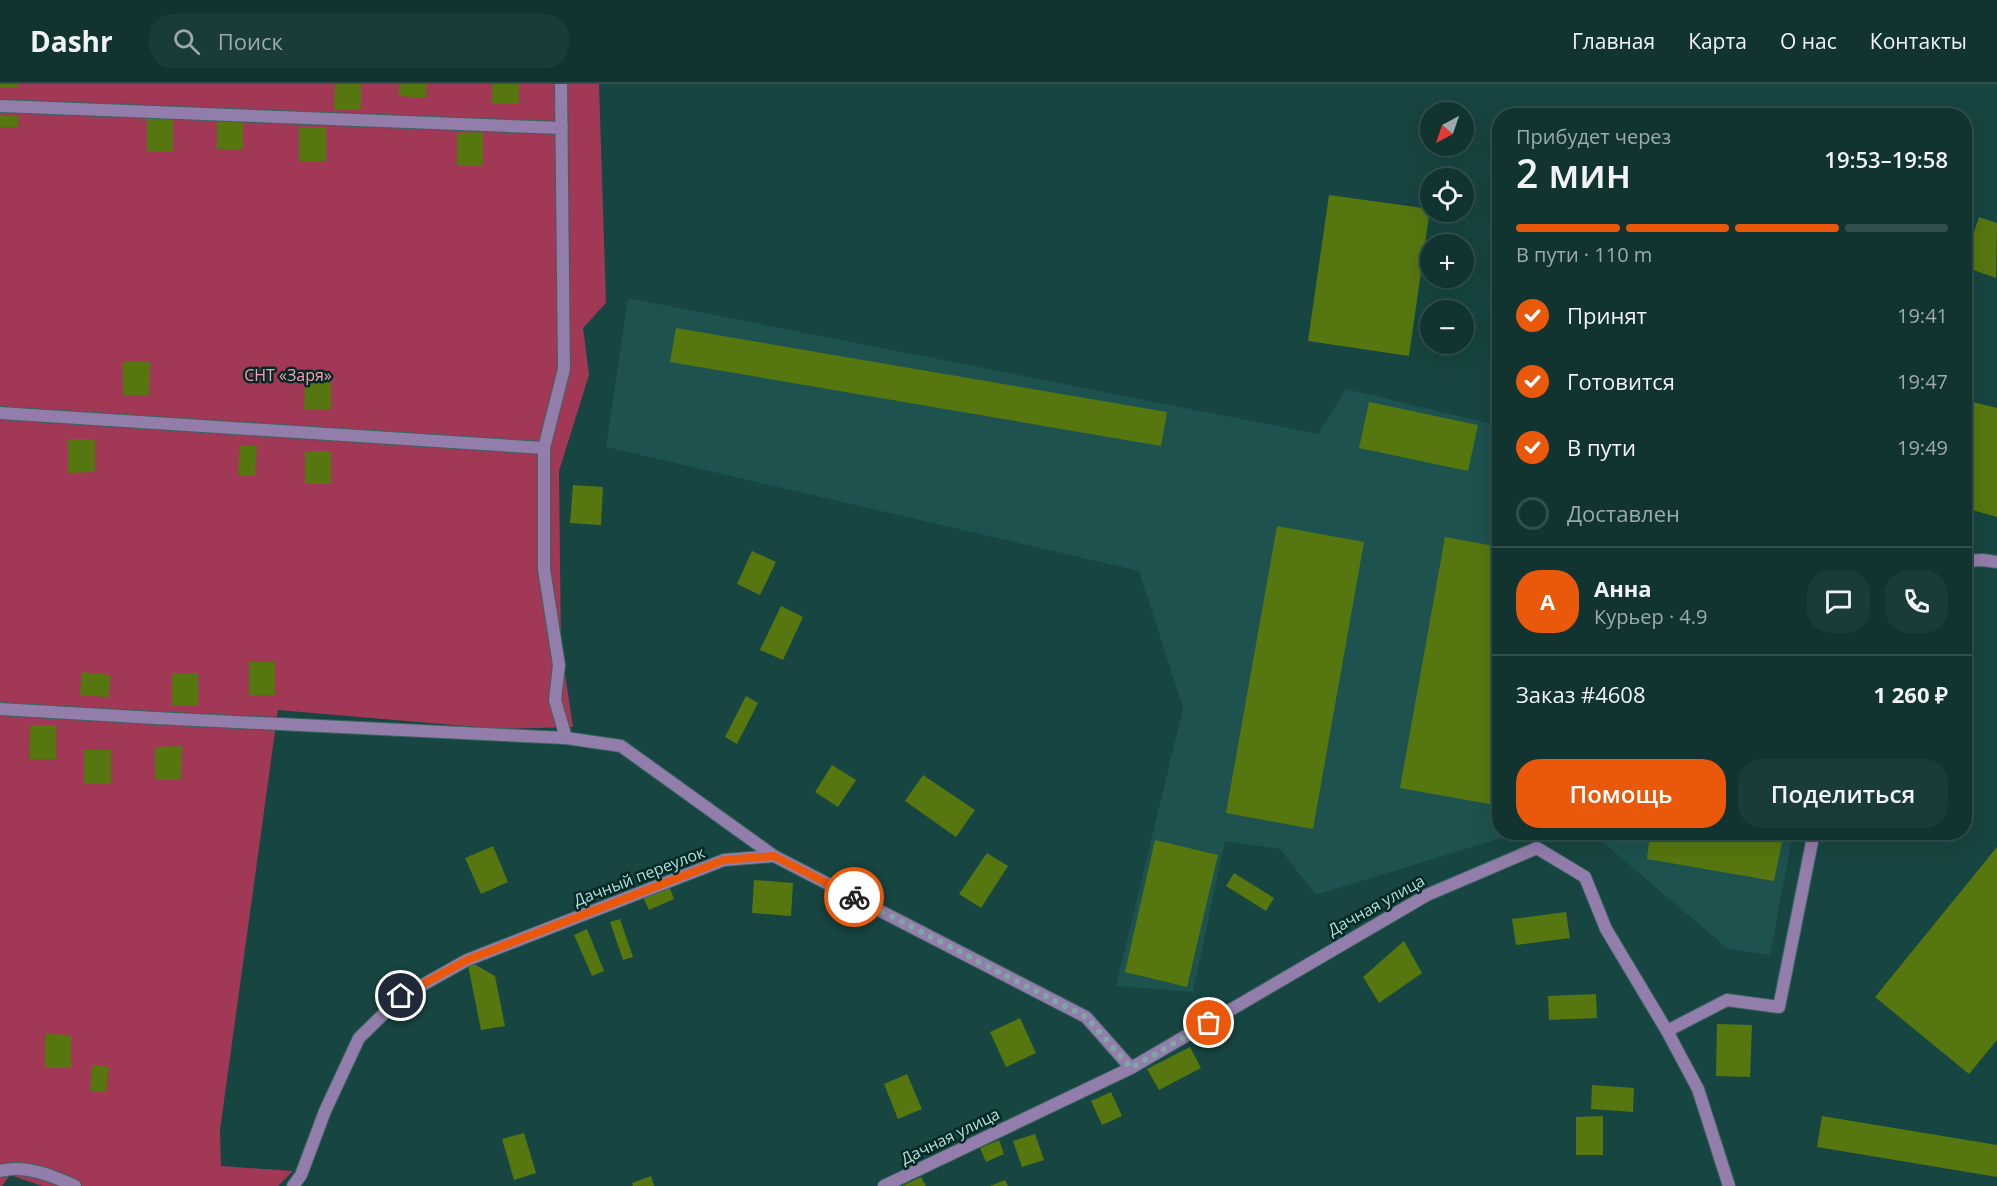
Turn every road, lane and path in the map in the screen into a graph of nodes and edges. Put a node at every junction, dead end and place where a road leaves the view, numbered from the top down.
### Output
1 (561, 84) edge
2 (0, 106) edge
3 (562, 128) junction
4 (0, 413) edge
5 (544, 448) junction
6 (1972, 561) edge
7 (1997, 562) edge
8 (0, 709) edge
9 (566, 738) junction
10 (1812, 840) edge
11 (774, 856) junction
12 (1667, 1031) junction
13 (1131, 1068) junction
14 (0, 1171) edge
15 (75, 1186) edge
16 (293, 1186) edge
17 (884, 1186) edge
18 (1729, 1186) edge

1 - 3 street
2 - 3 street
3 - 5 street
4 - 5 street
5 - 9 street
6 - 7 street
8 - 9 street
9 - 11 street
10 - 12 street
11 - 13 street
11 - 16 street, Дачный переулок
12 - 13 street, Дачная улица
12 - 18 street, Дачная улица
13 - 17 street, Дачная улица
14 - 15 street

